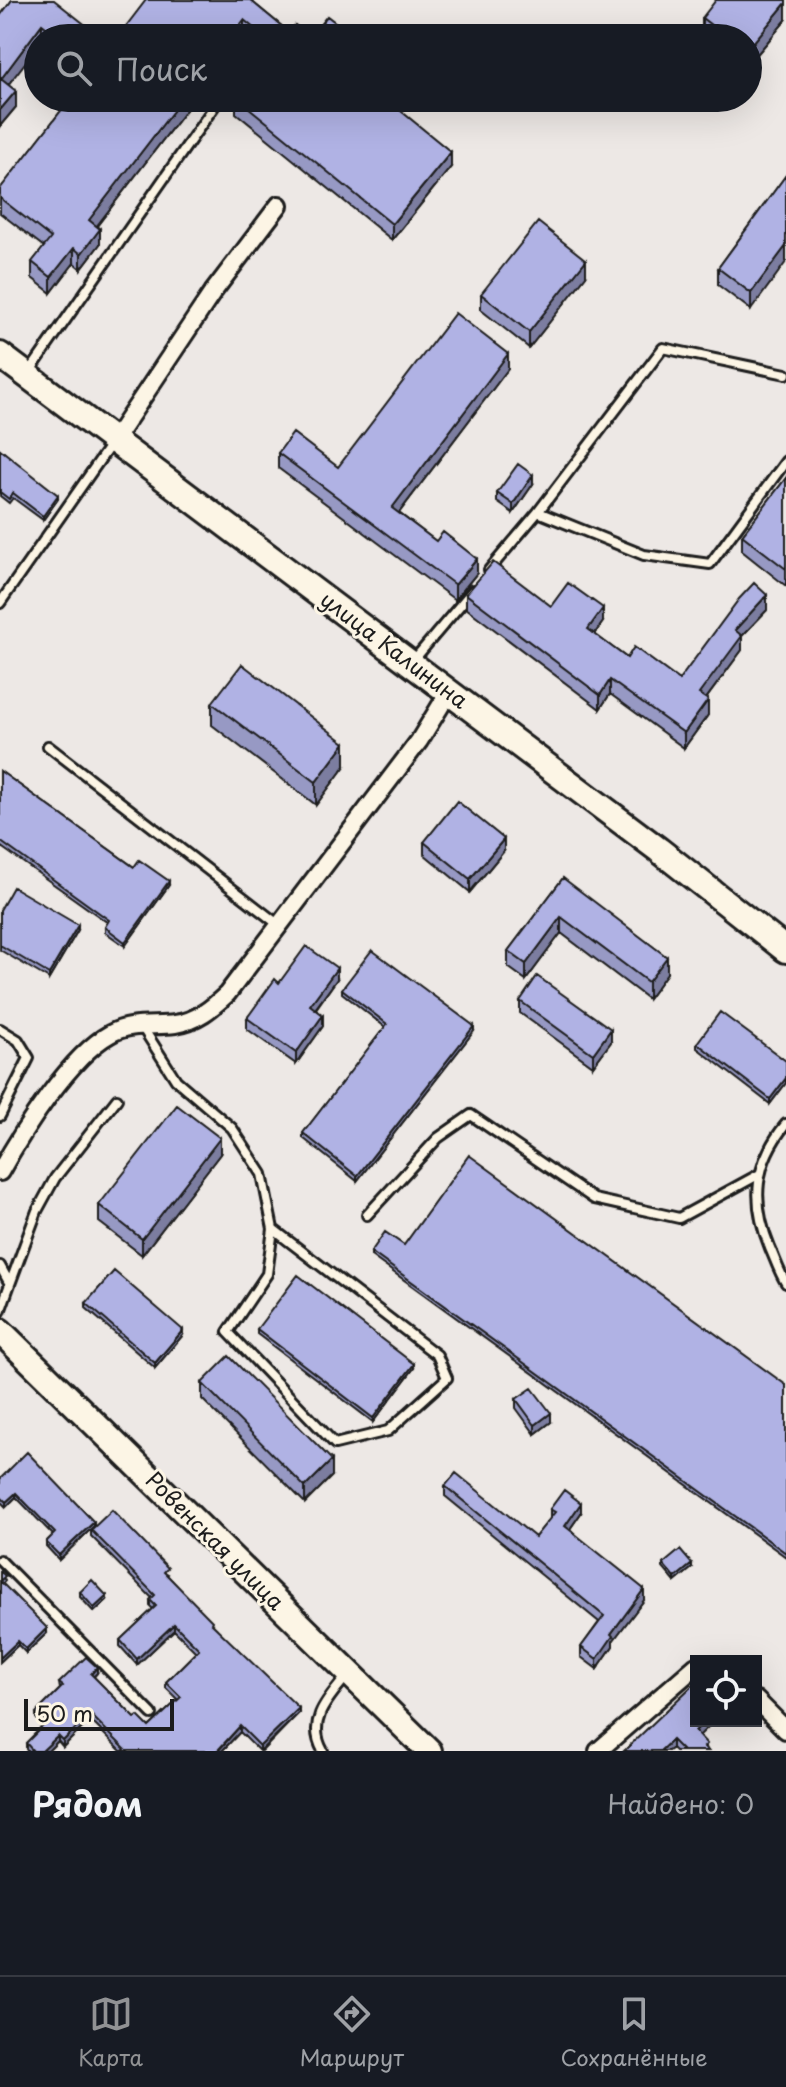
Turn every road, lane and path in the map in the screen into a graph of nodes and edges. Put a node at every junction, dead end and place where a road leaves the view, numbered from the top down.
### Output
1 (210, 112) edge
2 (279, 205) dead end
3 (0, 355) edge
4 (28, 374) junction
5 (786, 374) edge
6 (114, 440) junction
7 (786, 461) edge
8 (538, 512) junction
9 (0, 603) edge
10 (411, 663) junction
11 (449, 692) junction
12 (48, 746) dead end
13 (279, 925) junction
14 (786, 950) edge
15 (141, 1024) junction
16 (0, 1029) edge
17 (117, 1099) dead end
18 (0, 1116) edge
19 (786, 1124) edge
20 (0, 1172) edge
21 (758, 1175) junction
22 (367, 1215) dead end
23 (273, 1229) junction
24 (0, 1266) edge
25 (786, 1283) edge
26 (10, 1284) junction
27 (0, 1312) edge
28 (0, 1331) edge
29 (0, 1560) edge
30 (690, 1671) edge
31 (350, 1673) junction
32 (762, 1706) edge
33 (152, 1714) dead end
34 (786, 1730) edge
35 (323, 1751) edge
36 (429, 1751) edge
37 (598, 1751) edge

1 - 4 lane
2 - 6 street
3 - 4 main road, улица Калинина
4 - 6 main road, улица Калинина
5 - 8 lane
6 - 9 lane
6 - 10 main road, улица Калинина
7 - 8 lane
8 - 10 lane
10 - 11 main road, улица Калинина
11 - 13 street
11 - 14 main road, улица Калинина
12 - 13 lane
13 - 15 street
15 - 20 street
15 - 23 lane
16 - 18 lane
17 - 26 lane
19 - 21 lane
21 - 22 lane
21 - 25 lane
23 - 23 lane
24 - 26 lane
26 - 27 lane
28 - 31 main road, Ровенская улица
29 - 33 lane
30 - 37 street
31 - 35 lane
31 - 36 main road, Ровенская улица
32 - 34 street

